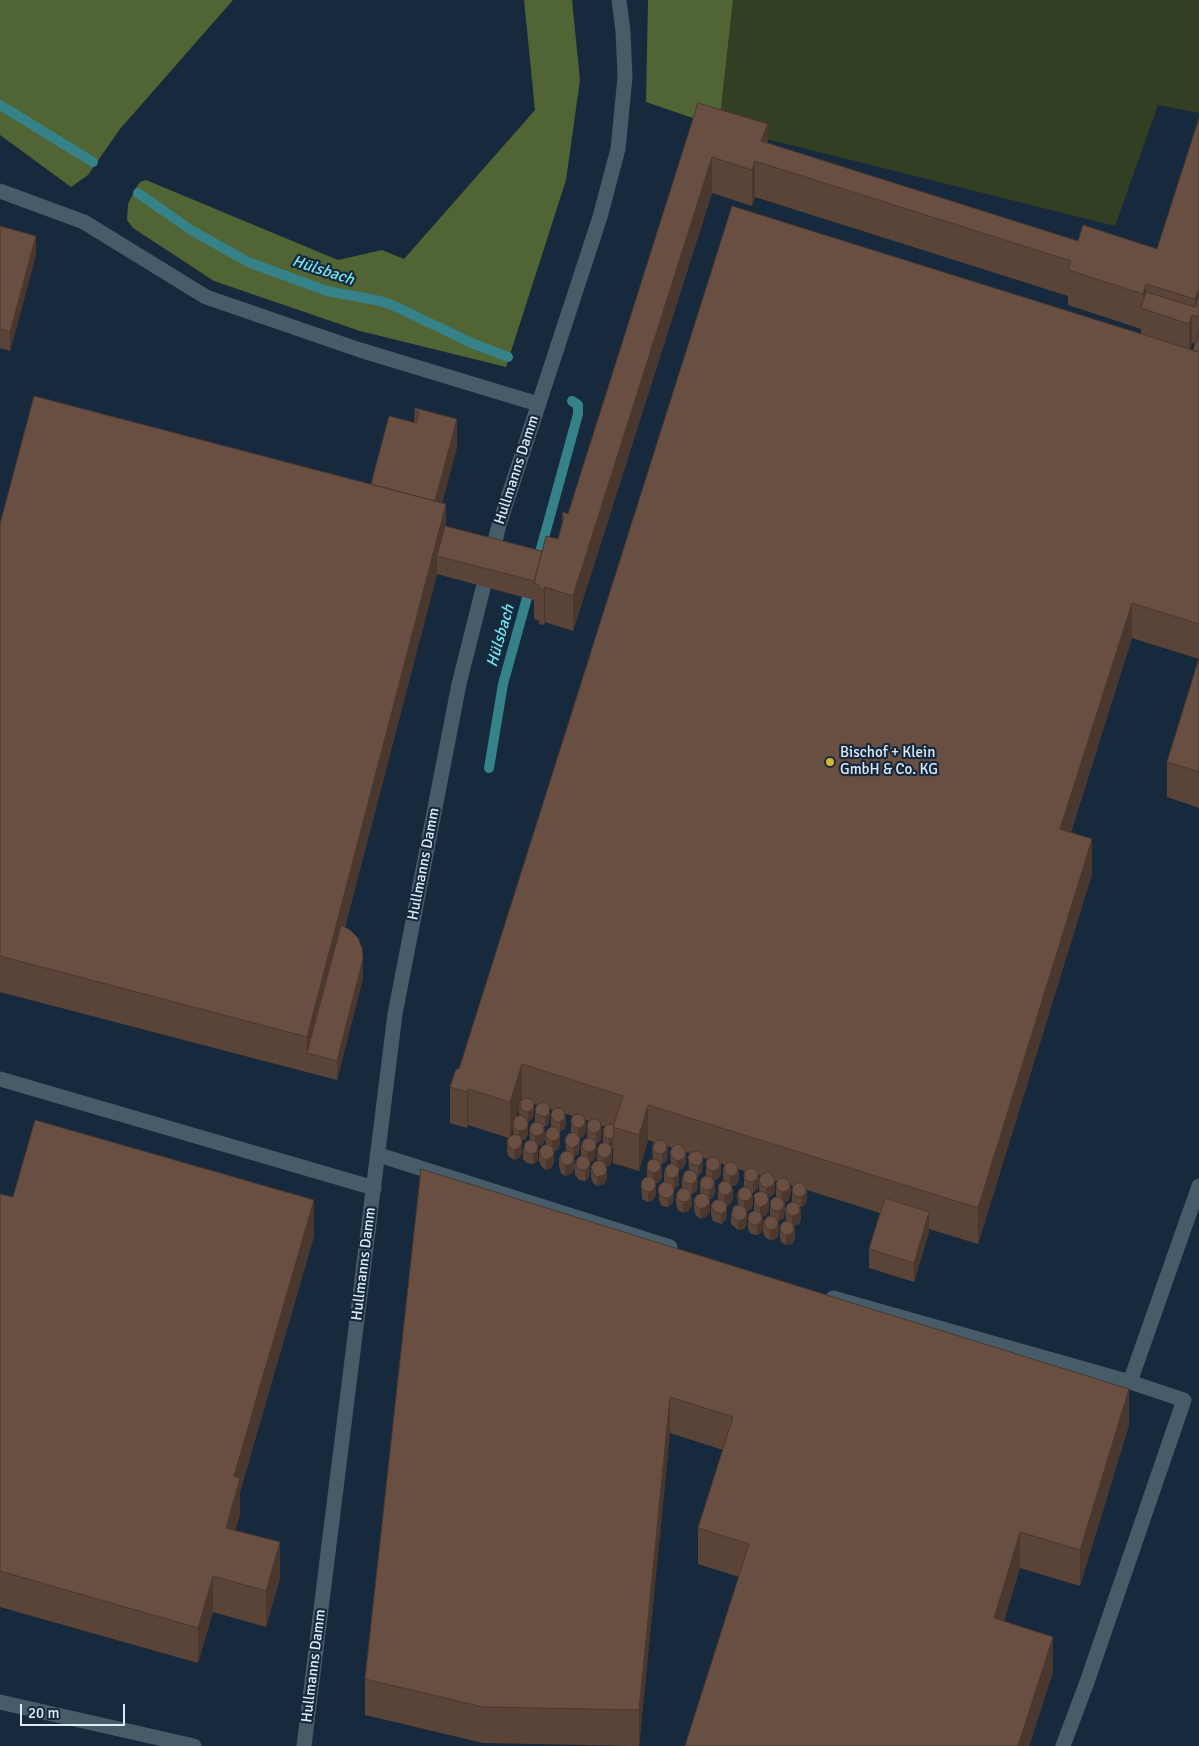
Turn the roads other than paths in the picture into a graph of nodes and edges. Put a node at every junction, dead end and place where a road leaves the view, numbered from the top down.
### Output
1 (619, 0) edge
2 (0, 191) edge
3 (538, 404) junction
4 (0, 1079) edge
5 (378, 1155) junction
6 (1199, 1186) edge
7 (374, 1188) junction
8 (683, 1251) edge
9 (815, 1293) edge
10 (1130, 1382) junction
11 (0, 1702) edge
12 (194, 1746) edge
13 (304, 1746) edge
14 (1062, 1746) edge

1 - 3 street, Hullmanns Damm
2 - 3 street
3 - 5 street, Hullmanns Damm
4 - 7 street
5 - 7 street, Hullmanns Damm
5 - 8 street
6 - 10 street
7 - 13 street, Hullmanns Damm
9 - 10 street
10 - 14 street
11 - 12 street

